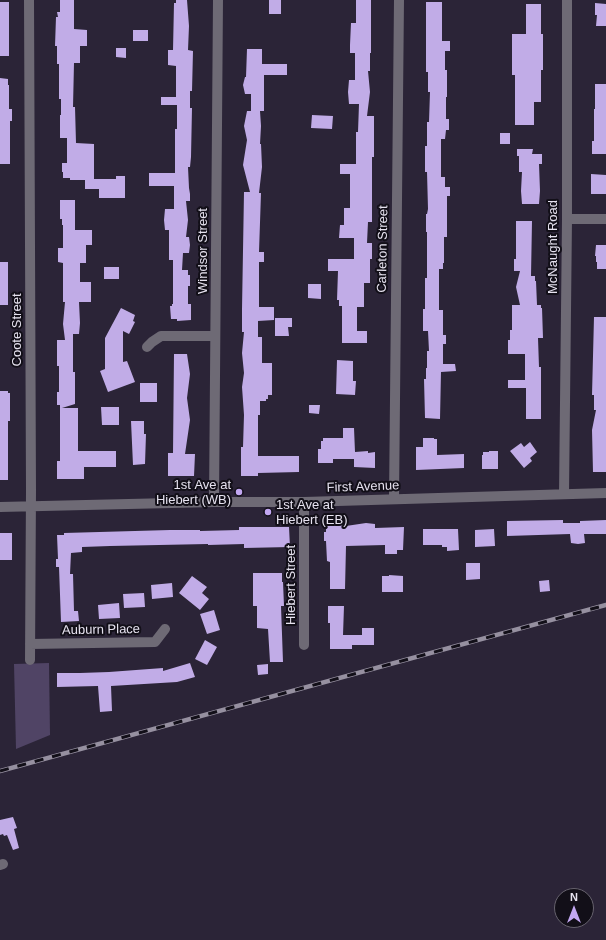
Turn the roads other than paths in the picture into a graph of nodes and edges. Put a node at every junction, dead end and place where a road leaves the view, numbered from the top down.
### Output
1 (29, 0) edge
2 (218, 0) edge
3 (399, 0) edge
4 (567, 0) edge
5 (567, 219) junction
6 (606, 219) edge
7 (215, 336) junction
8 (147, 347) dead end
9 (606, 493) edge
10 (564, 494) junction
11 (394, 498) junction
12 (214, 502) junction
13 (304, 502) junction
14 (0, 507) edge
15 (31, 507) junction
16 (165, 629) dead end
17 (30, 644) junction
18 (304, 645) dead end
19 (30, 660) dead end

1 - 15 street, Coote Street
2 - 7 street, Windsor Street
3 - 11 street, Carleton Street
4 - 5 street, McNaught Road
5 - 6 street
5 - 10 street, McNaught Road
7 - 8 street
7 - 12 street, Windsor Street
9 - 10 street, First Avenue
10 - 11 street, First Avenue
11 - 13 street, First Avenue
12 - 13 street, First Avenue
12 - 15 street, First Avenue
13 - 18 street, Hiebert Street
14 - 15 street, First Avenue
15 - 17 street, Coote Street
16 - 17 street, Auburn Place
17 - 19 street, Coote Street

